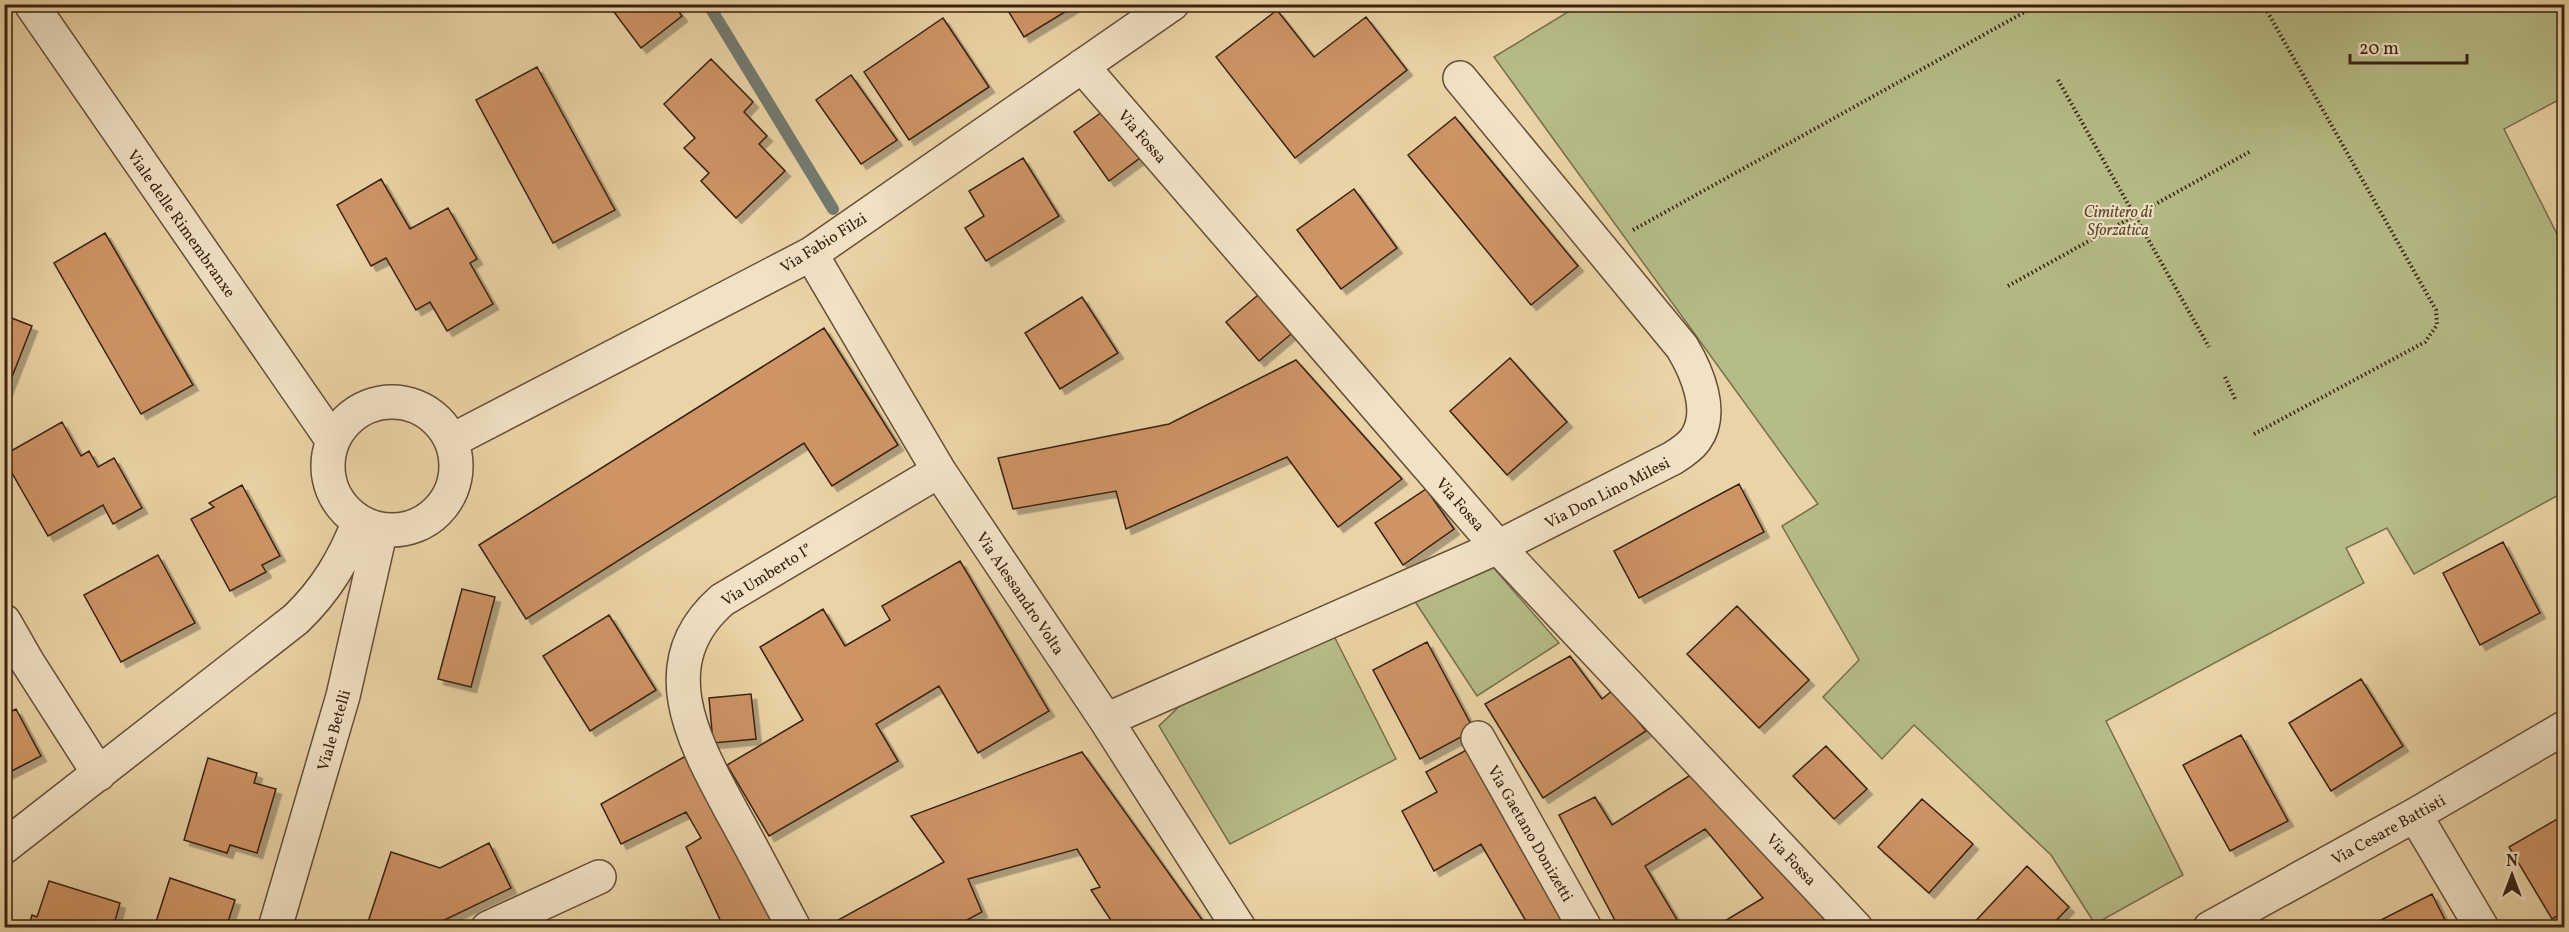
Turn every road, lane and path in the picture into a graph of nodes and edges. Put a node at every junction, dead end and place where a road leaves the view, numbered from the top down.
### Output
1 (31, 4) edge
2 (1172, 4) edge
3 (2039, 4) edge
4 (2263, 4) edge
5 (1082, 66) junction
6 (1460, 78) dead end
7 (2058, 80) dead end
8 (2251, 151) dead end
9 (1601, 248) junction
10 (811, 254) junction
11 (2008, 286) dead end
12 (2209, 347) dead end
13 (2225, 377) dead end
14 (2236, 401) dead end
15 (2254, 434) dead end
16 (333, 441) junction
17 (452, 441) junction
18 (939, 471) junction
19 (370, 525) junction
20 (1498, 547) junction
21 (4, 621) edge
22 (1106, 720) junction
23 (2565, 728) edge
24 (1478, 738) dead end
25 (99, 774) junction
26 (2415, 815) junction
27 (4, 847) edge
28 (599, 877) dead end
29 (275, 927) edge
30 (488, 927) edge
31 (794, 927) edge
32 (1239, 927) edge
33 (1585, 927) edge
34 (1856, 927) edge
35 (2210, 927) edge
36 (2482, 927) edge

1 - 16 street, Viale delle Rimembranxe
2 - 5 street, Via Fabio Filzi
3 - 9 path
4 - 15 path
5 - 10 street, Via Fabio Filzi
5 - 20 street, Via Fossa
6 - 9 street, Via Don Lino Milesi
7 - 12 path
8 - 11 path
9 - 20 street, Via Don Lino Milesi
10 - 17 street, Via Fabio Filzi
10 - 18 street, Via Alessandro Volta
13 - 14 path
16 - 17 street
16 - 19 street
17 - 19 street
18 - 22 street, Via Alessandro Volta
18 - 31 street, Via Umberto I°
19 - 25 street
19 - 29 street, Viale Betelli
20 - 22 street, Via Don Lino Milesi
20 - 34 street, Via Fossa
21 - 25 street
22 - 32 street, Via Alessandro Volta
23 - 26 street, Via Cesare Battisti
24 - 33 street, Via Gaetano Donizetti
25 - 27 street
26 - 35 street, Via Cesare Battisti
26 - 36 street
28 - 30 street

